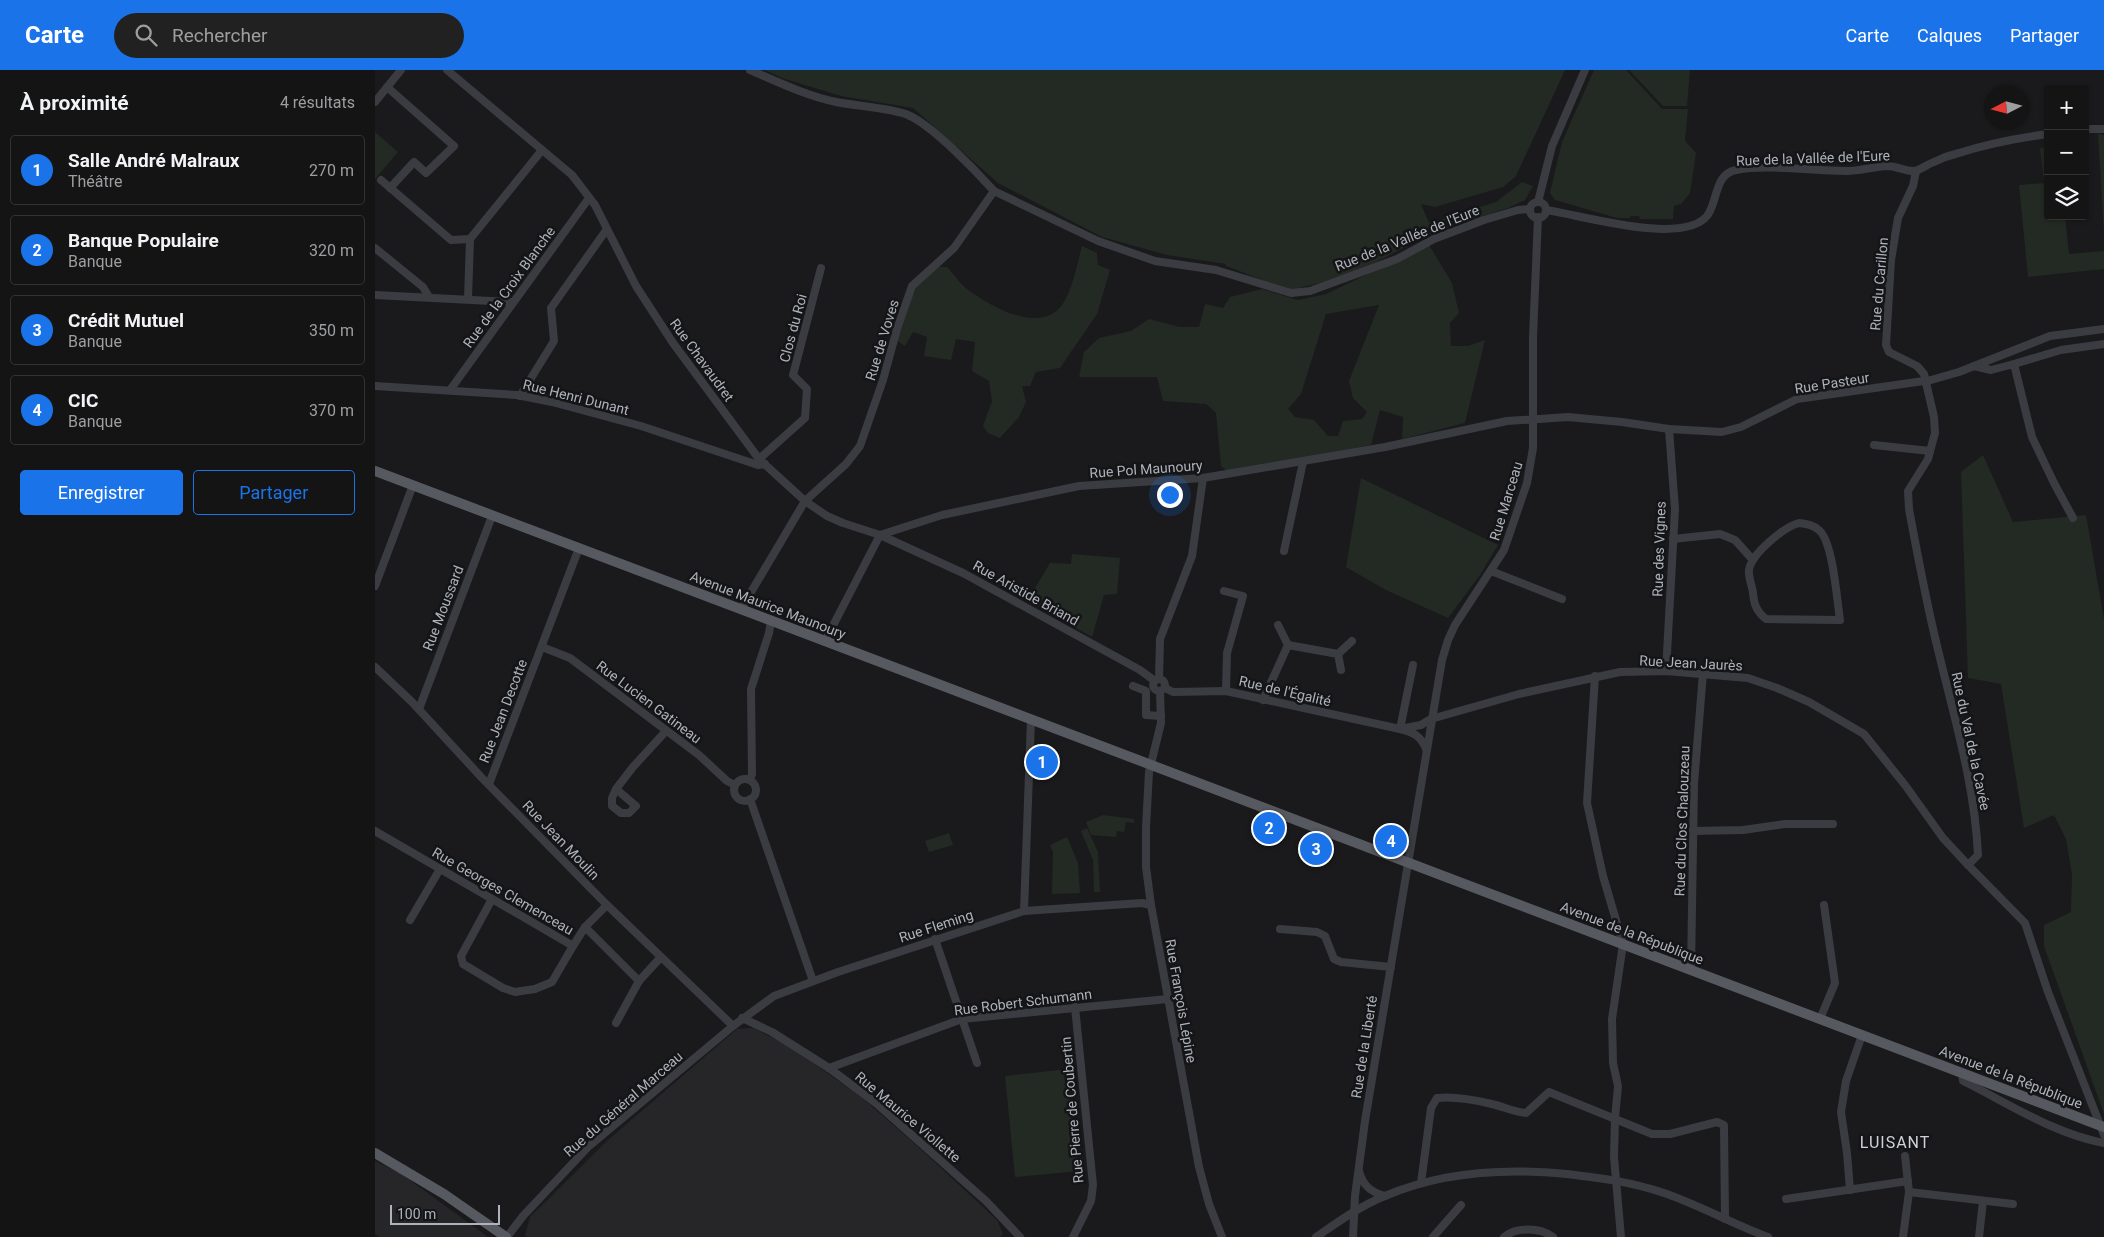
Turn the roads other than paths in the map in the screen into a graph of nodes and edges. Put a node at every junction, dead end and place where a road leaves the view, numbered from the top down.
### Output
1 (401, 70) edge
2 (447, 70) edge
3 (750, 70) edge
4 (1585, 70) edge
5 (387, 87) junction
6 (375, 102) edge
7 (2089, 129) edge
8 (2104, 129) edge
9 (2044, 135) edge
10 (545, 152) junction
11 (1916, 171) junction
12 (381, 180) dead end
13 (390, 188) junction
14 (994, 191) junction
15 (589, 198) junction
16 (1538, 202) junction
17 (1530, 209) junction
18 (1546, 210) junction
19 (1537, 217) junction
20 (607, 229) junction
21 (470, 239) junction
22 (375, 248) edge
23 (821, 268) dead end
24 (375, 295) edge
25 (429, 297) junction
26 (468, 299) junction
27 (512, 302) junction
28 (2104, 329) edge
29 (2104, 344) edge
30 (2014, 364) junction
31 (1975, 366) junction
32 (1925, 381) junction
33 (375, 386) edge
34 (451, 390) junction
35 (520, 396) junction
36 (1533, 418) junction
37 (1669, 429) junction
38 (1874, 444) dead end
39 (1930, 451) junction
40 (762, 461) junction
41 (1303, 462) junction
42 (375, 472) edge
43 (1203, 478) junction
44 (413, 486) junction
45 (805, 501) junction
46 (492, 516) junction
47 (2073, 518) dead end
48 (880, 535) junction
49 (1673, 539) junction
50 (579, 548) junction
51 (1284, 551) dead end
52 (1753, 560) junction
53 (1491, 571) junction
54 (375, 586) edge
55 (1224, 591) dead end
56 (1561, 599) dead end
57 (741, 610) junction
58 (771, 621) junction
59 (1278, 625) dead end
60 (825, 641) junction
61 (1352, 641) dead end
62 (1288, 645) junction
63 (541, 647) junction
64 (1338, 654) junction
65 (1413, 665) dead end
66 (375, 667) edge
67 (1341, 670) dead end
68 (1666, 671) junction
69 (1703, 673) junction
70 (1595, 676) junction
71 (1157, 680) junction
72 (1133, 686) dead end
73 (1162, 690) junction
74 (1226, 691) junction
75 (1263, 700) junction
76 (419, 709) junction
77 (1161, 716) junction
78 (1031, 719) junction
79 (1431, 719) junction
80 (1400, 729) junction
81 (667, 731) junction
82 (1427, 750) junction
83 (1151, 765) junction
84 (751, 780) junction
85 (489, 784) junction
86 (735, 785) junction
87 (616, 789) dead end
88 (750, 799) junction
89 (1833, 824) dead end
90 (375, 831) edge
91 (1693, 832) junction
92 (1409, 863) junction
93 (1968, 864) junction
94 (440, 869) junction
95 (492, 899) junction
96 (1151, 904) junction
97 (1824, 905) dead end
98 (607, 906) junction
99 (1023, 910) junction
100 (410, 920) dead end
101 (585, 928) junction
102 (1280, 929) dead end
103 (935, 939) junction
104 (1623, 944) junction
105 (573, 946) junction
106 (661, 957) junction
107 (1391, 967) junction
108 (1691, 970) junction
109 (639, 981) junction
110 (813, 981) junction
111 (1168, 999) junction
112 (1075, 1007) junction
113 (742, 1018) junction
114 (962, 1019) junction
115 (1820, 1019) junction
116 (615, 1023) dead end
117 (733, 1026) junction
118 (1862, 1035) junction
119 (977, 1063) dead end
120 (829, 1068) junction
121 (1962, 1073) junction
122 (1615, 1118) junction
123 (2104, 1127) edge
124 (2104, 1135) edge
125 (2104, 1143) edge
126 (375, 1153) edge
127 (1905, 1156) dead end
128 (1359, 1169) junction
129 (1617, 1179) junction
130 (1908, 1181) junction
131 (1421, 1183) junction
132 (1850, 1190) junction
133 (1909, 1192) junction
134 (1385, 1196) junction
135 (1786, 1199) dead end
136 (1983, 1201) junction
137 (2013, 1204) dead end
138 (1461, 1205) dead end
139 (1355, 1211) junction
140 (1725, 1219) junction
141 (502, 1236) edge
142 (1020, 1237) edge
143 (1073, 1237) edge
144 (1222, 1237) edge
145 (1317, 1237) edge
146 (1353, 1237) edge
147 (1433, 1237) edge
148 (1503, 1237) edge
149 (1553, 1237) edge
150 (1621, 1237) edge
151 (1768, 1237) edge
152 (1903, 1237) edge
153 (1979, 1237) edge

1 - 5 street
2 - 10 street, Rue Chavaudret
3 - 14 street, Rue de la Vallée de l'Eure
4 - 16 street
5 - 6 street
5 - 13 street
7 - 8 street
9 - 11 street
10 - 15 street, Rue Chavaudret
10 - 21 street
11 - 18 street, Rue de la Vallée de l'Eure
11 - 32 street, Rue du Carillon
12 - 13 street
13 - 21 street
14 - 17 street, Rue de la Vallée de l'Eure
14 - 45 street, Rue de Voves
15 - 20 street, Rue Chavaudret
15 - 27 street, Rue de la Croix Blanche
16 - 17 street
16 - 18 street
17 - 19 street
18 - 19 street
19 - 36 street, Rue Marceau
20 - 35 street
20 - 40 street, Rue Chavaudret
21 - 26 street
22 - 25 street
23 - 40 street, Clos du Roi
24 - 25 street
25 - 26 street
26 - 27 street
27 - 34 street, Rue de la Croix Blanche
28 - 31 street, Rue Pasteur
29 - 30 street
30 - 31 street
30 - 47 street
31 - 32 street, Rue Pasteur
32 - 37 street, Rue Pasteur
32 - 39 street, Rue du Val de la Cavée
33 - 34 street, Rue Henri Dunant
34 - 35 street, Rue Henri Dunant
35 - 40 street, Rue Henri Dunant
36 - 37 street, Rue Pasteur
36 - 41 street, Rue Pol Maunoury
36 - 53 street, Rue Marceau
37 - 49 street, Rue des Vignes
38 - 39 street
39 - 93 street, Rue du Val de la Cavée
40 - 45 street, Rue Chavaudret
41 - 43 street, Rue Pol Maunoury
41 - 51 street
42 - 44 main road, Avenue Maurice Maunoury
43 - 48 street, Rue Pol Maunoury
43 - 71 street
44 - 46 main road, Avenue Maurice Maunoury
44 - 54 street
45 - 48 street, Rue Chavaudret
45 - 57 street, Rue de Voves
46 - 50 main road, Avenue Maurice Maunoury
46 - 76 street, Rue Moussard
48 - 60 street
48 - 71 street, Rue Aristide Briand
49 - 52 street
49 - 68 street, Rue des Vignes
50 - 57 main road, Avenue Maurice Maunoury
50 - 63 street, Rue Jean Decotte
52 - 52 street
53 - 56 street
53 - 79 street, Rue Marceau
55 - 74 street
57 - 58 main road, Avenue Maurice Maunoury
58 - 60 main road, Avenue Maurice Maunoury
58 - 84 street
59 - 62 street
60 - 78 main road, Avenue Maurice Maunoury
61 - 64 street
62 - 64 street
62 - 75 street
63 - 81 street, Rue Lucien Gatineau
63 - 85 street, Rue Jean Decotte
64 - 67 street
65 - 80 street
66 - 76 street, Rue Jean Moulin
68 - 69 street, Rue Jean Jaurès
68 - 70 street, Rue Jean Jaurès
69 - 91 street, Rue du Clos Chalouzeau
69 - 93 street, Rue Jean Jaurès
70 - 79 street, Rue Jean Jaurès
70 - 104 street
71 - 73 street
72 - 77 street
73 - 74 street, Rue de l'Égalité
73 - 77 street, Rue François Lépine
74 - 75 street, Rue de l'Égalité
75 - 80 street, Rue de l'Égalité
76 - 85 street, Rue Jean Moulin
77 - 83 street, Rue François Lépine
78 - 83 main road, Avenue Maurice Maunoury
78 - 99 street
79 - 80 street, Rue de l'Égalité
79 - 82 street, Rue Marceau
80 - 82 street, Rue de l'Égalité
81 - 86 street, Rue Lucien Gatineau
81 - 87 street
82 - 92 street, Rue Marceau
83 - 92 main road, Avenue de la République
83 - 96 street, Rue François Lépine
84 - 86 street
84 - 88 street
85 - 98 street, Rue Jean Moulin
86 - 88 street
88 - 110 street
89 - 91 street
90 - 94 street, Rue Georges Clemenceau
91 - 108 street, Rue du Clos Chalouzeau
92 - 104 main road, Avenue de la République
92 - 107 street, Rue de la Liberté
93 - 124 street
94 - 95 street, Rue Georges Clemenceau
94 - 100 street
95 - 105 street, Rue Georges Clemenceau
95 - 105 street
96 - 99 street, Rue Fleming
96 - 111 street, Rue François Lépine
97 - 115 street
98 - 101 street, Rue Georges Clemenceau
98 - 106 street, Rue Jean Moulin
99 - 103 street, Rue Fleming
101 - 105 street, Rue Georges Clemenceau
101 - 109 street
102 - 107 street
103 - 110 street, Rue Fleming
103 - 114 street
104 - 108 main road, Avenue de la République
104 - 122 street
106 - 109 street
106 - 117 street, Rue Jean Moulin
107 - 128 street, Rue de la Liberté
108 - 115 main road, Avenue de la République
109 - 116 street
110 - 113 street, Rue Fleming
111 - 112 street, Rue Robert Schumann
111 - 144 street, Rue François Lépine
112 - 114 street, Rue Robert Schumann
112 - 143 street, Rue Pierre de Coubertin
113 - 117 street, Rue du Général Marceau
113 - 120 street, Rue Maurice Viollette
114 - 119 street
114 - 120 street, Rue Robert Schumann
115 - 118 main road, Avenue de la République
117 - 141 street, Rue du Général Marceau
118 - 121 main road, Avenue de la République
118 - 132 street
120 - 142 street, Rue Maurice Viollette
121 - 123 main road, Avenue de la République
121 - 125 street
122 - 129 street
122 - 131 street
122 - 140 street
126 - 141 main road
127 - 130 street
128 - 134 street
128 - 139 street, Rue de la Liberté
129 - 131 street
129 - 140 street
129 - 150 street
130 - 132 street
130 - 133 street
131 - 134 street
132 - 135 street
133 - 136 street
133 - 152 street
134 - 139 street
136 - 137 street
136 - 153 street
138 - 147 street
139 - 145 street
139 - 146 street, Rue de la Liberté
140 - 151 street
148 - 149 street

